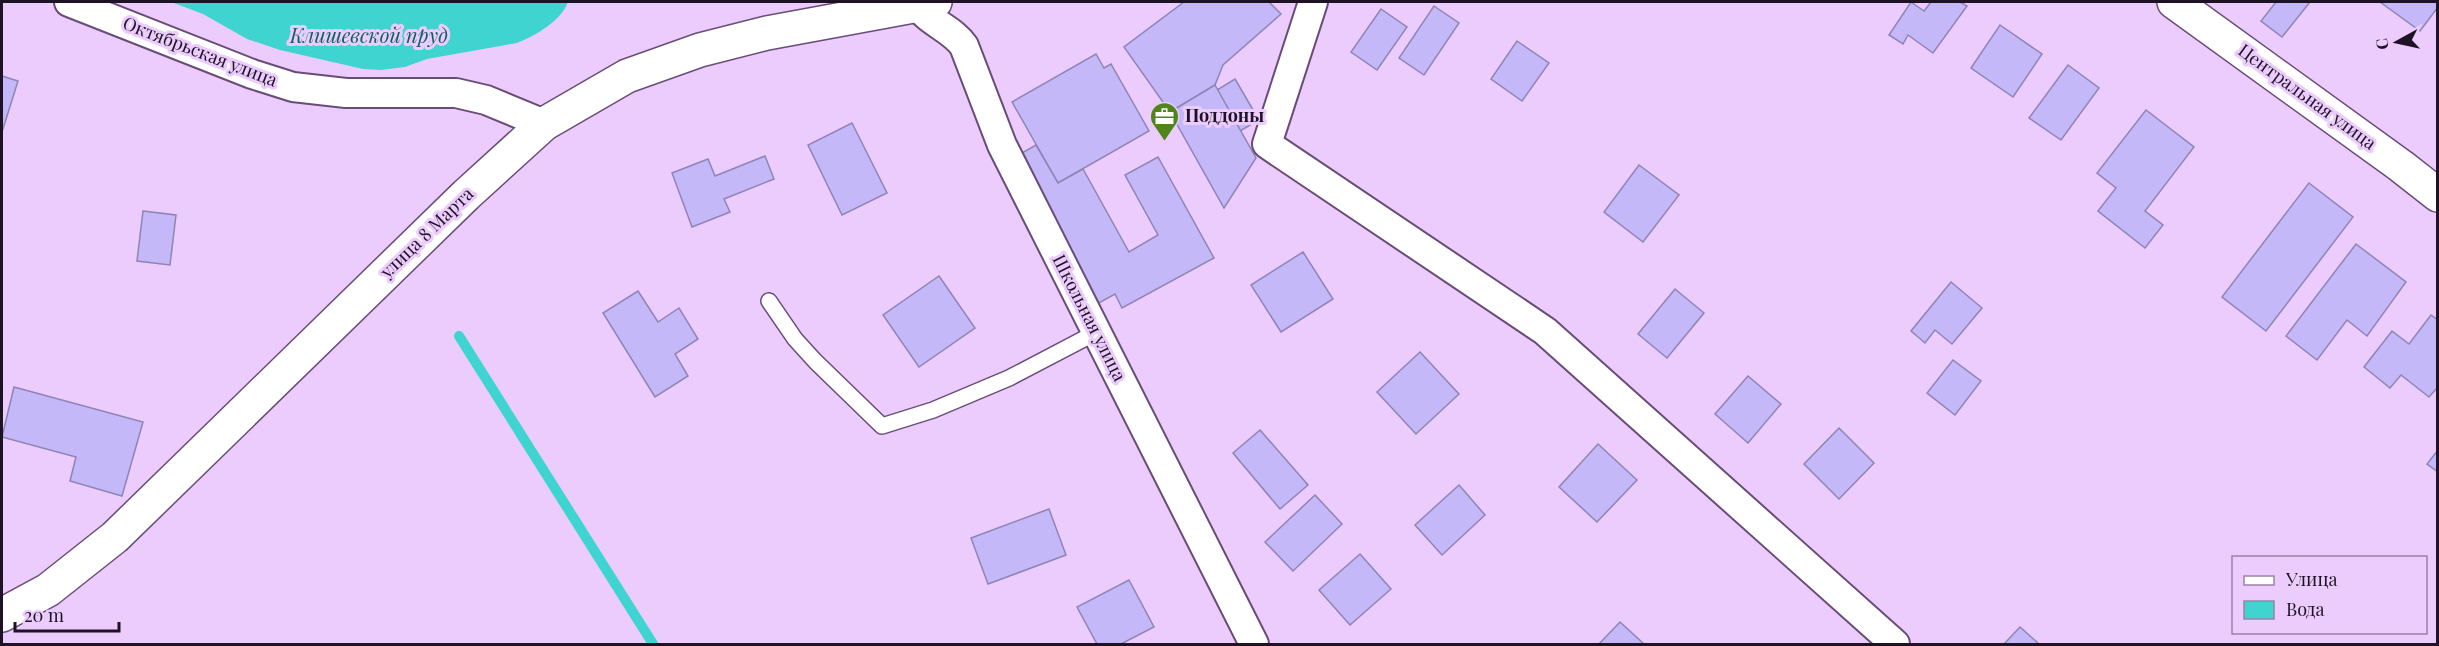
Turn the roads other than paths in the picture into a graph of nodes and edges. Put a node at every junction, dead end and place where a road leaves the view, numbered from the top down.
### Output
1 (69, 2) edge
2 (1313, 2) edge
3 (2174, 2) edge
4 (923, 3) edge
5 (544, 124) junction
6 (2438, 195) edge
7 (769, 301) dead end
8 (1097, 332) junction
9 (2, 615) edge
10 (1254, 645) edge
11 (1895, 645) edge

1 - 5 street, Октябрьская улица
2 - 11 street
3 - 6 main road, Центральная улица
4 - 5 main road, улица 8 Марта
4 - 8 street, Школьная улица
5 - 9 main road, улица 8 Марта
7 - 8 lane
8 - 10 street, Школьная улица

